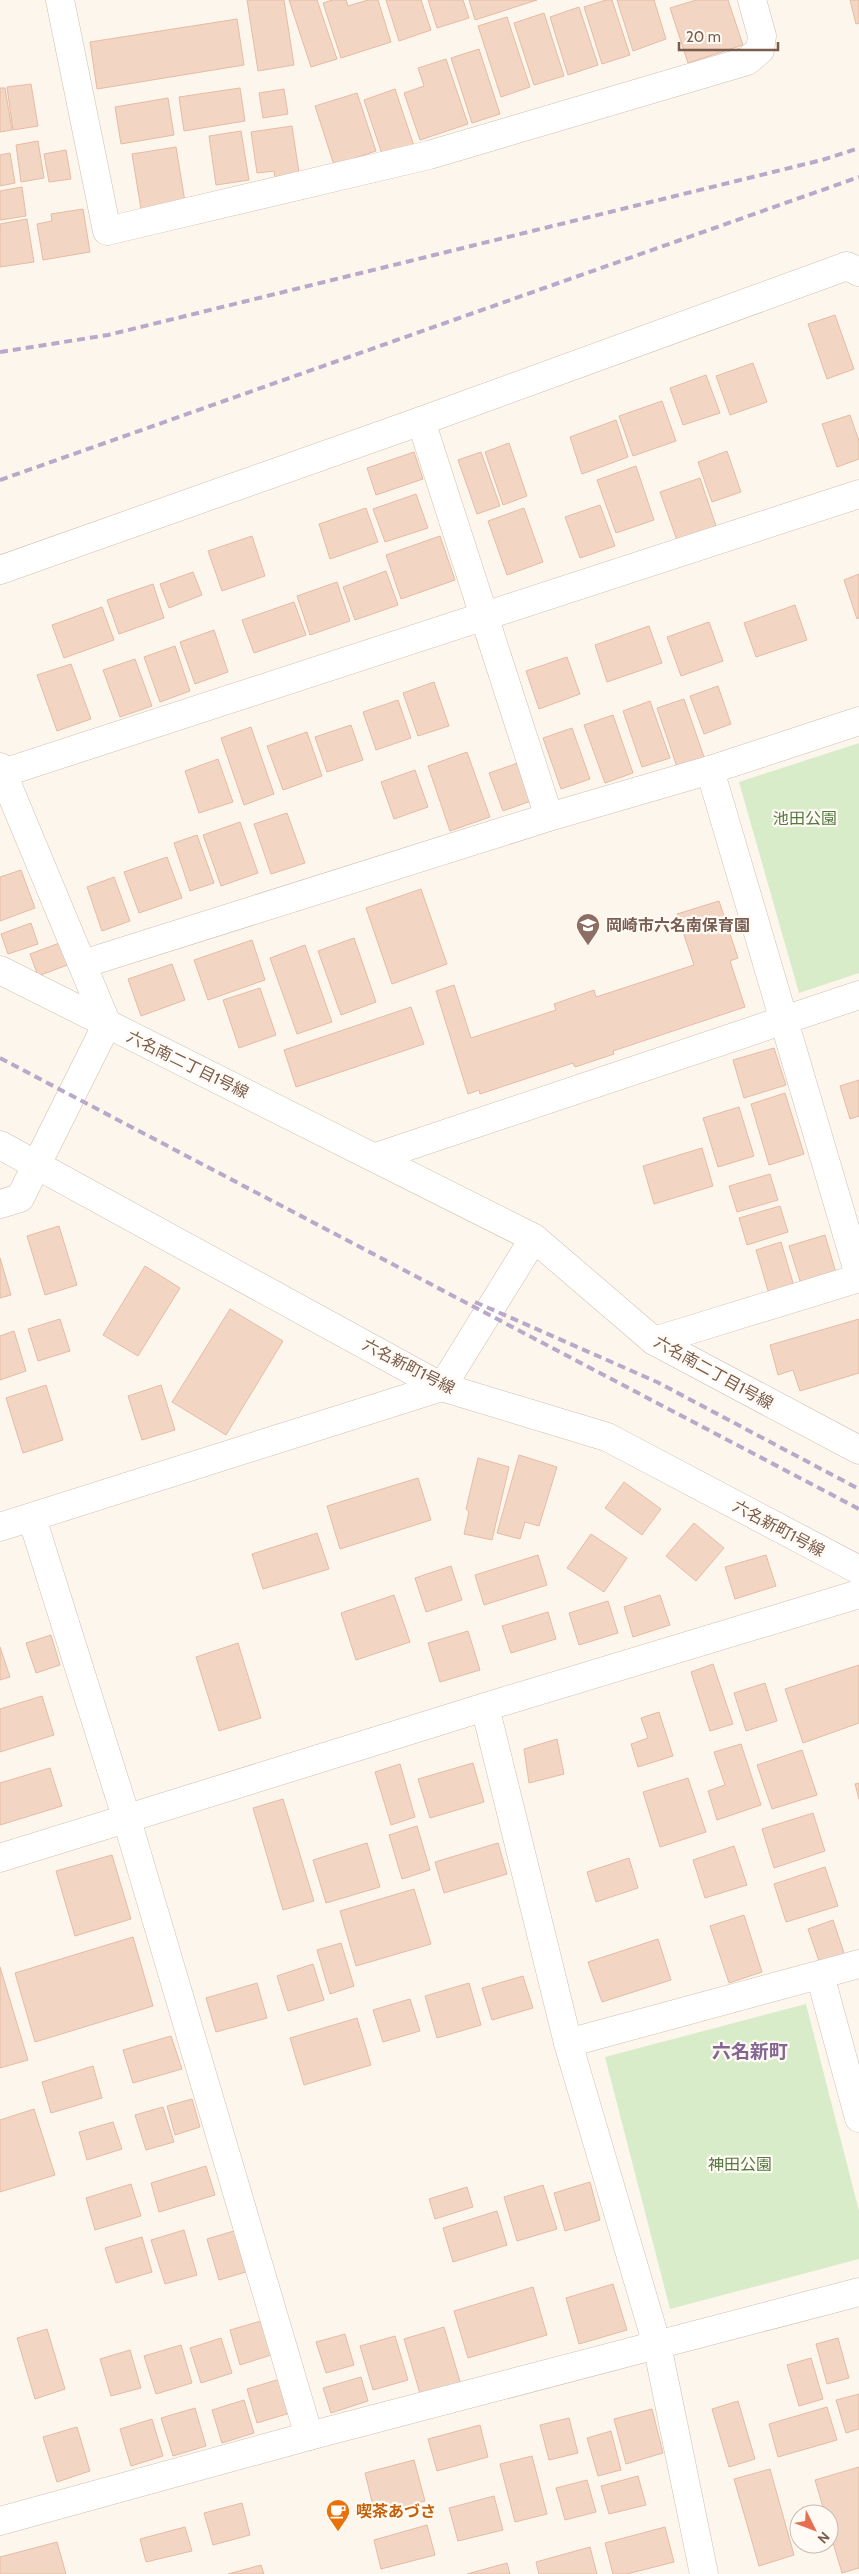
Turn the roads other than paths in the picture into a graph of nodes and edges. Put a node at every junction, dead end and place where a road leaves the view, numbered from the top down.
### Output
1 (60, 0) edge
2 (752, 0) edge
3 (859, 272) edge
4 (421, 421) junction
5 (859, 494) edge
6 (0, 570) edge
7 (484, 616) junction
8 (859, 722) edge
9 (1, 770) edge
10 (710, 770) junction
11 (550, 817) junction
12 (83, 964) junction
13 (0, 970) edge
14 (859, 995) edge
15 (786, 1020) junction
16 (107, 1024) junction
17 (0, 1145) edge
18 (376, 1157) junction
19 (36, 1164) junction
20 (0, 1204) edge
21 (534, 1238) junction
22 (859, 1276) edge
23 (654, 1341) junction
24 (442, 1387) junction
25 (859, 1450) edge
26 (32, 1518) junction
27 (0, 1527) edge
28 (859, 1570) edge
29 (859, 1594) edge
30 (484, 1707) junction
31 (127, 1820) junction
32 (0, 1858) edge
33 (859, 1964) edge
34 (820, 1975) junction
35 (568, 2043) junction
36 (859, 2118) edge
37 (859, 2292) edge
38 (657, 2345) junction
39 (309, 2436) junction
40 (0, 2520) edge
41 (704, 2574) edge

1 - 2 street
3 - 4 street
4 - 6 street
4 - 7 street
5 - 7 street
7 - 9 street
7 - 11 street
8 - 10 street
9 - 12 street
10 - 11 street
10 - 15 street
11 - 12 street
12 - 16 street
13 - 16 street, 六名南二丁目1号線
14 - 15 street
15 - 18 street
15 - 22 street
16 - 18 street, 六名南二丁目1号線
16 - 19 street
17 - 19 street, 六名新町1号線
18 - 21 street, 六名南二丁目1号線
19 - 20 street
19 - 24 street, 六名新町1号線
21 - 23 street, 六名南二丁目1号線
21 - 24 street
22 - 23 street
23 - 25 street, 六名南二丁目1号線
24 - 26 street
24 - 28 street, 六名新町1号線
26 - 27 street
26 - 31 street
29 - 30 street
30 - 31 street
30 - 35 street
31 - 32 street
31 - 39 street
33 - 34 street
34 - 35 street
34 - 36 street
35 - 38 street
37 - 38 street
38 - 39 street
38 - 41 street
39 - 40 street

